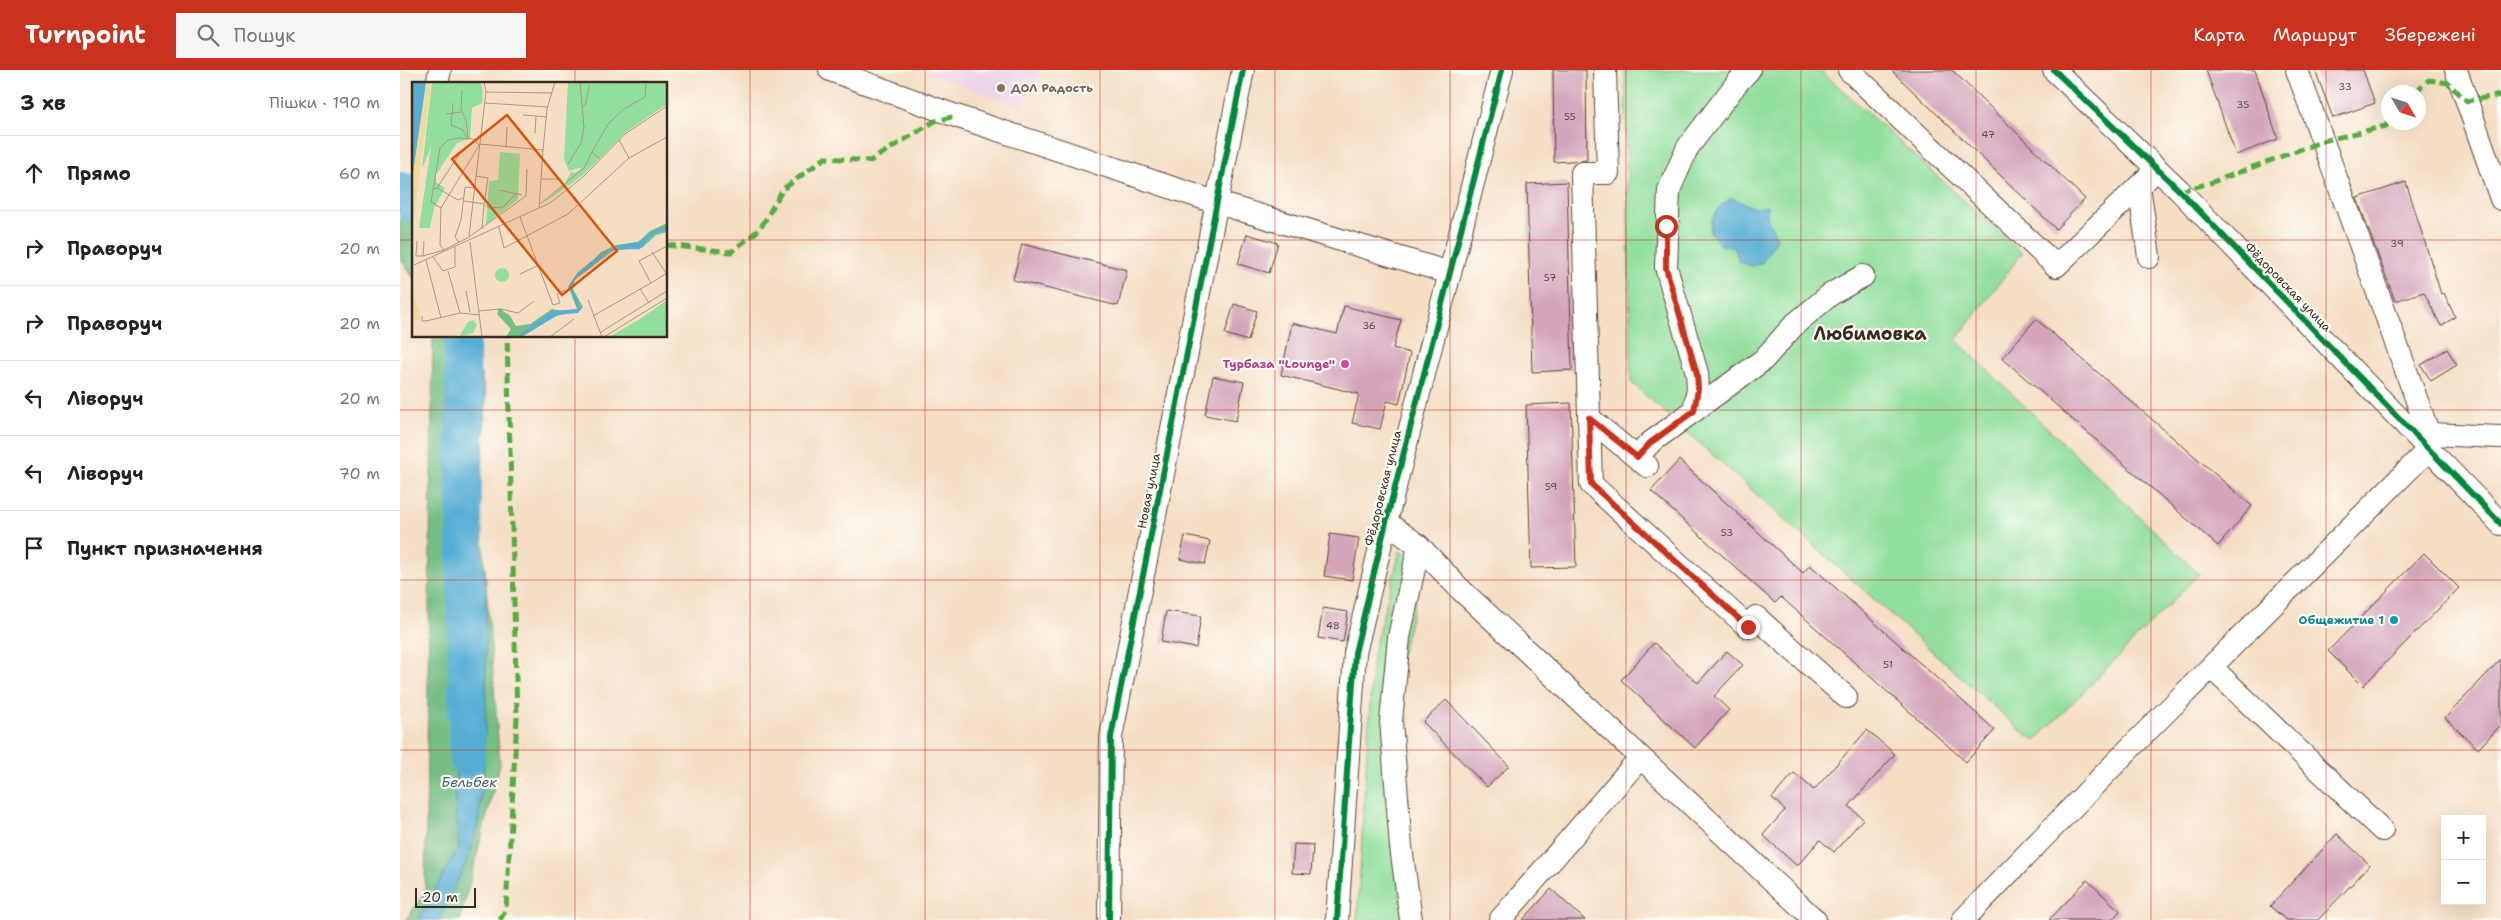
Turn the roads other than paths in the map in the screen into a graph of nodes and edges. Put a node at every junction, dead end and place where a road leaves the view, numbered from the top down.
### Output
1 (830, 70) edge
2 (1243, 70) edge
3 (1502, 70) edge
4 (1605, 70) edge
5 (1749, 70) edge
6 (1849, 70) edge
7 (2054, 70) edge
8 (2297, 70) edge
9 (2456, 70) edge
10 (855, 74) edge
11 (2157, 169) junction
12 (2139, 186) junction
13 (2501, 198) edge
14 (1218, 204) junction
15 (2149, 257) dead end
16 (1450, 273) junction
17 (1863, 276) dead end
18 (1694, 411) junction
19 (1589, 418) junction
20 (2501, 437) edge
21 (2429, 441) junction
22 (1386, 522) junction
23 (2501, 524) edge
24 (1419, 546) junction
25 (2211, 667) junction
26 (1846, 697) dead end
27 (1640, 758) junction
28 (2382, 830) dead end
29 (1109, 920) edge
30 (1337, 920) edge
31 (1411, 920) edge
32 (1500, 920) edge
33 (1815, 920) edge
34 (1964, 920) edge

1 - 10 street
2 - 14 street, Новая улица
3 - 16 street, Фёдоровская улица
4 - 19 street
5 - 18 street
6 - 12 street
7 - 11 street, Фёдоровская улица
8 - 21 street
9 - 13 street
10 - 14 street
11 - 12 street
11 - 21 street, Фёдоровская улица
12 - 15 street
14 - 16 street
14 - 29 street, Новая улица
16 - 22 street, Фёдоровская улица
17 - 18 street
18 - 19 street
19 - 26 street
20 - 21 street
21 - 23 street, Фёдоровская улица
21 - 25 street
22 - 24 street
22 - 30 street, Фёдоровская улица
24 - 27 street
24 - 31 street
25 - 28 street
25 - 34 street
27 - 32 street
27 - 33 street

